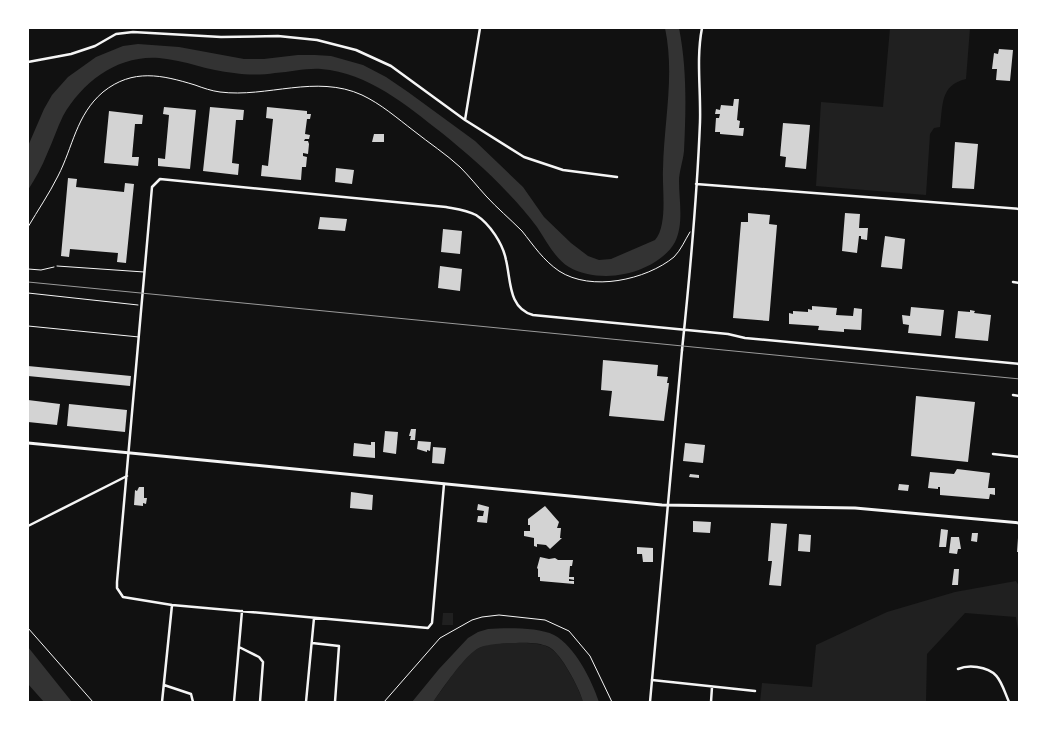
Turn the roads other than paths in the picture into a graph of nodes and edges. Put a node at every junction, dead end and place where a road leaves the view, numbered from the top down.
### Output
1 (480, 28) edge
2 (702, 28) edge
3 (28, 62) edge
4 (466, 120) junction
5 (617, 176) dead end
6 (696, 184) junction
7 (1020, 209) edge
8 (58, 266) road end
9 (145, 272) junction
10 (1013, 282) dead end
11 (1020, 283) edge
12 (28, 326) edge
13 (684, 330) junction
14 (139, 337) junction
15 (1020, 364) edge
16 (1014, 395) dead end
17 (1020, 396) edge
18 (28, 443) edge
19 (130, 452) junction
20 (993, 454) dead end
21 (1020, 457) edge
22 (127, 476) junction
23 (444, 483) junction
24 (668, 505) junction
25 (1020, 523) edge
26 (28, 526) edge
27 (172, 605) junction
28 (242, 611) junction
29 (314, 618) junction
30 (312, 643) junction
31 (239, 647) junction
32 (958, 669) dead end
33 (652, 680) junction
34 (164, 685) junction
35 (712, 686) junction
36 (755, 691) dead end
37 (162, 702) edge
38 (193, 702) edge
39 (234, 702) edge
40 (260, 702) edge
41 (306, 702) edge
42 (335, 702) edge
43 (650, 702) edge
44 (711, 702) edge
45 (1009, 702) edge

1 - 4 street
2 - 6 street
3 - 4 street
4 - 5 street
6 - 7 street
6 - 13 street
8 - 9 lane
9 - 13 street
9 - 14 street
10 - 11 street
12 - 14 lane
13 - 15 street
13 - 24 street
14 - 19 street
16 - 17 street
18 - 19 main road
19 - 22 street
19 - 23 main road
20 - 21 street
22 - 26 street
22 - 27 street
23 - 24 main road
23 - 29 street
24 - 25 main road
24 - 33 street
27 - 28 street
27 - 34 street
28 - 29 street
28 - 31 street
29 - 30 street
30 - 41 street
30 - 42 street
31 - 39 street
31 - 40 street
32 - 45 street
33 - 35 street
33 - 43 street
34 - 37 street
34 - 38 street
35 - 36 street
35 - 44 street

